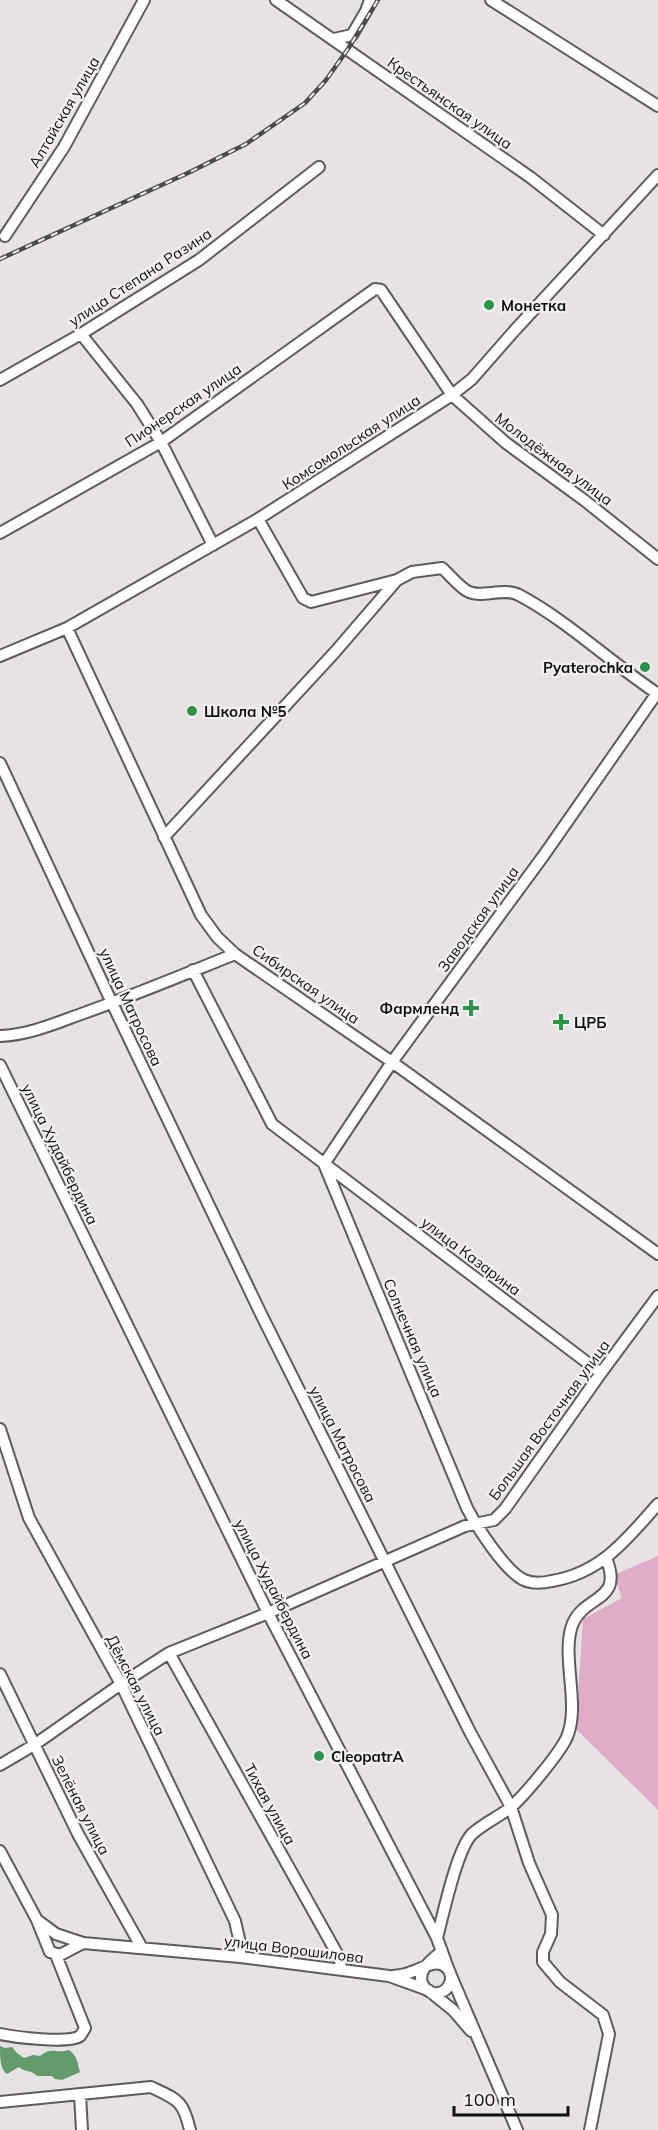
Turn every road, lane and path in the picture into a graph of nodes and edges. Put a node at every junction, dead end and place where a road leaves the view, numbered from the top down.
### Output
1 (144, 0) edge
2 (276, 0) edge
3 (370, 0) edge
4 (491, 0) edge
5 (334, 39) junction
6 (658, 106) edge
7 (319, 167) dead end
8 (658, 175) edge
9 (604, 235) junction
10 (5, 236) dead end
11 (375, 289) joint
12 (81, 334) junction
13 (0, 380) edge
14 (452, 395) junction
15 (161, 442) junction
16 (258, 519) junction
17 (0, 533) edge
18 (213, 545) junction
19 (658, 559) edge
20 (397, 580) junction
21 (67, 628) junction
22 (0, 656) edge
23 (658, 693) edge
24 (0, 763) edge
25 (164, 837) junction
26 (235, 954) junction
27 (193, 970) junction
28 (112, 1003) junction
29 (0, 1036) edge
30 (392, 1062) junction
31 (0, 1065) edge
32 (324, 1164) junction
33 (658, 1254) edge
34 (658, 1296) edge
35 (601, 1373) junction
36 (0, 1429) edge
37 (658, 1504) edge
38 (476, 1524) junction
39 (606, 1558) junction
40 (385, 1561) junction
41 (268, 1613) junction
42 (169, 1653) junction
43 (0, 1674) edge
44 (121, 1684) junction
45 (34, 1745) junction
46 (0, 1765) edge
47 (511, 1807) junction
48 (0, 1851) edge
49 (37, 1920) junction
50 (60, 1936) junction
51 (437, 1938) junction
52 (47, 1943) junction
53 (83, 1944) junction
54 (141, 1948) junction
55 (66, 1951) junction
56 (442, 1951) junction
57 (56, 1955) junction
58 (240, 1957) junction
59 (427, 1966) junction
60 (341, 1970) junction
61 (449, 1971) junction
62 (389, 1976) junction
63 (428, 1990) junction
64 (0, 2034) edge
65 (479, 2040) junction
66 (80, 2094) junction
67 (0, 2102) edge
68 (82, 2130) edge
69 (190, 2130) edge
70 (517, 2130) edge
71 (591, 2130) edge

1 - 10 street, Алтайская улица
2 - 5 street, Крестьянская улица
3 - 5 street
4 - 6 street
5 - 9 street, Крестьянская улица
7 - 12 street, улица Степана Разина
8 - 9 street, Комсомольская улица
9 - 14 street, Комсомольская улица
11 - 14 street, Молодёжная улица
11 - 15 street, Пионерская улица
12 - 13 street, улица Степана Разина
12 - 15 street
14 - 16 street, Комсомольская улица
14 - 19 street, Молодёжная улица
15 - 17 street, Пионерская улица
15 - 18 street
16 - 18 street, Комсомольская улица
16 - 20 street
18 - 21 street, Комсомольская улица
20 - 23 street
20 - 25 street
21 - 22 street, Комсомольская улица
21 - 25 street, Сибирская улица
23 - 30 street, Заводская улица
24 - 28 street, улица Матросова
25 - 26 street, Сибирская улица
26 - 27 street
26 - 30 street, Сибирская улица
27 - 28 street
27 - 32 street, улица Казарина
28 - 29 street
28 - 40 street, улица Матросова
30 - 32 street, Заводская улица
30 - 33 street, Сибирская улица
31 - 41 street, улица Худайбердина
32 - 35 street, улица Казарина
32 - 38 street, Солнечная улица
34 - 35 street, Большая Восточная улица
35 - 38 street, Большая Восточная улица
36 - 44 street, Дёмская улица
37 - 39 street
38 - 39 street, Солнечная улица
38 - 40 street, Большая Восточная улица
39 - 47 street
40 - 41 street, Большая Восточная улица
40 - 47 street, улица Матросова
41 - 42 street, Большая Восточная улица
41 - 51 street, улица Худайбердина
42 - 44 street, Большая Восточная улица
42 - 60 street, Тихая улица
43 - 45 street, Зелёная улица
44 - 45 street, Большая Восточная улица
44 - 58 street, Дёмская улица
45 - 46 street, Большая Восточная улица
45 - 54 street, Зелёная улица
47 - 51 street
47 - 71 street, улица Матросова
48 - 49 street, улица Ворошилова
49 - 50 street, улица Ворошилова
49 - 52 street, улица Ворошилова
50 - 52 street
50 - 53 street, улица Ворошилова
50 - 55 street
51 - 56 street, улица Худайбердина
52 - 57 street
53 - 54 street, улица Ворошилова
53 - 55 street, улица Ворошилова
54 - 58 street, улица Ворошилова
55 - 57 street
56 - 59 street
56 - 61 street, улица Худайбердина
57 - 64 street
58 - 60 street, улица Ворошилова
59 - 61 street
59 - 62 street
59 - 63 street
60 - 62 street, улица Ворошилова
61 - 63 street
61 - 65 street, улица Худайбердина
62 - 63 street, улица Ворошилова
63 - 65 street, улица Ворошилова
65 - 70 street, улица Худайбердина
66 - 67 street
66 - 68 street
66 - 69 street

